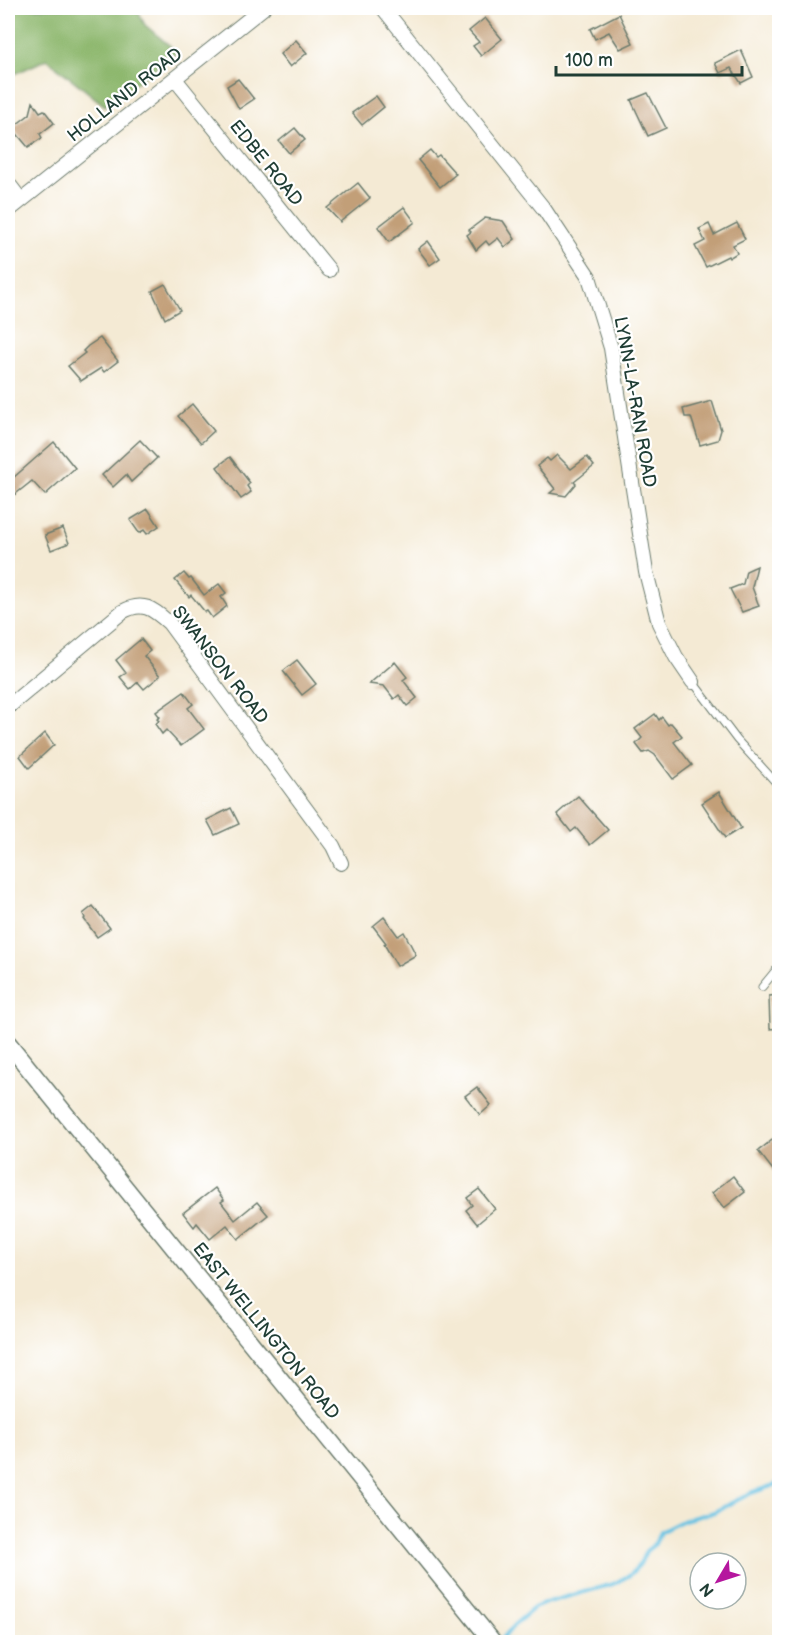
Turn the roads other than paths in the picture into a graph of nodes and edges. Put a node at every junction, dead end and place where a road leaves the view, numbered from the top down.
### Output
1 (263, 8) edge
2 (383, 8) edge
3 (175, 79) junction
4 (8, 183) edge
5 (21, 200) junction
6 (8, 211) edge
7 (329, 270) dead end
8 (693, 682) joint
9 (8, 706) edge
10 (780, 787) edge
11 (341, 863) dead end
12 (780, 970) edge
13 (762, 987) dead end
14 (8, 1043) edge
15 (493, 1642) edge

1 - 3 street, HOLLAND ROAD
2 - 8 street, LYNN-LA-RAN ROAD
3 - 5 street, HOLLAND ROAD
3 - 7 street, EDBE ROAD
4 - 5 street
5 - 6 street, HOLLAND ROAD
8 - 10 lane
9 - 11 street, SWANSON ROAD
12 - 13 lane
14 - 15 street, EAST WELLINGTON ROAD

